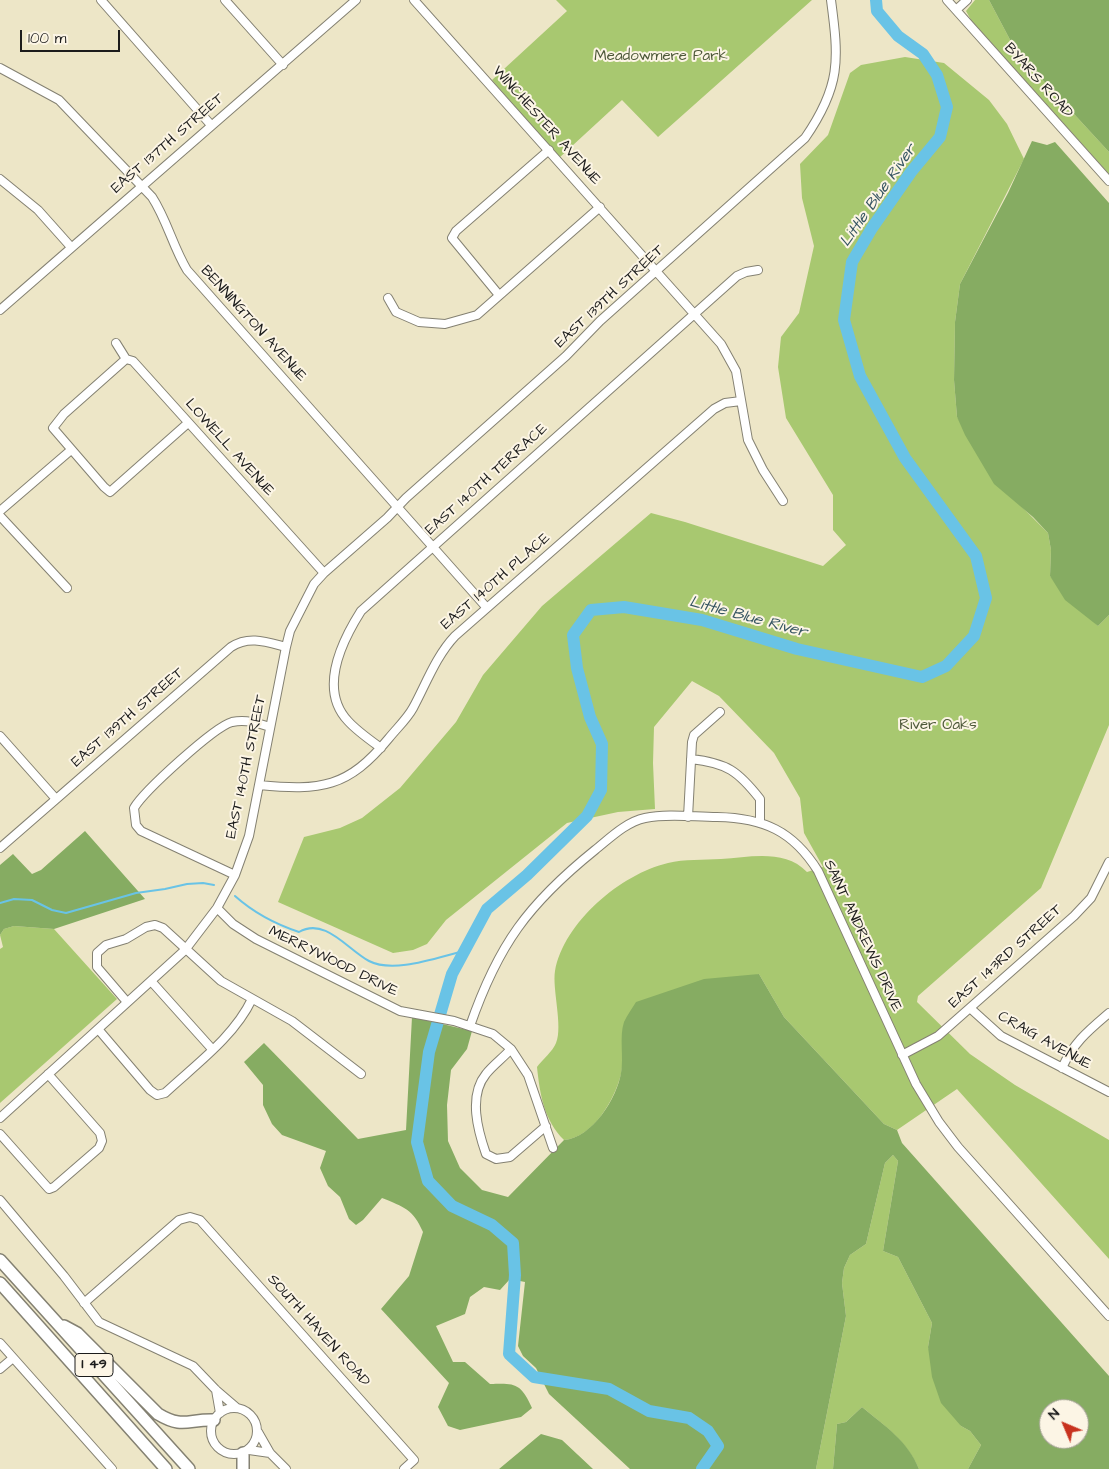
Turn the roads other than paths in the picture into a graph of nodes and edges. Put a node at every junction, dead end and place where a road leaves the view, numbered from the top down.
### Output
1 (101, 0) edge
2 (225, 0) edge
3 (414, 0) edge
4 (831, 0) edge
5 (947, 0) edge
6 (967, 0) edge
7 (350, 2) edge
8 (956, 10) junction
9 (283, 64) junction
10 (0, 68) edge
11 (212, 125) junction
12 (549, 150) junction
13 (0, 179) edge
14 (1109, 181) edge
15 (141, 186) junction
16 (600, 207) junction
17 (71, 247) junction
18 (758, 270) dead end
19 (658, 271) junction
20 (499, 295) junction
21 (388, 298) dead end
22 (0, 309) edge
23 (695, 314) junction
24 (116, 343) dead end
25 (126, 359) junction
26 (742, 401) junction
27 (188, 423) junction
28 (71, 450) junction
29 (782, 501) dead end
30 (398, 506) junction
31 (0, 511) edge
32 (0, 516) edge
33 (433, 547) junction
34 (324, 573) junction
35 (67, 588) dead end
36 (487, 608) junction
37 (286, 647) junction
38 (720, 712) dead end
39 (270, 727) junction
40 (0, 736) edge
41 (381, 748) junction
42 (691, 759) junction
43 (259, 785) junction
44 (56, 799) junction
45 (688, 817) junction
46 (760, 821) junction
47 (0, 848) edge
48 (1109, 862) edge
49 (235, 875) junction
50 (217, 908) junction
51 (185, 950) junction
52 (151, 981) junction
53 (252, 1000) junction
54 (127, 1002) junction
55 (970, 1008) junction
56 (1109, 1012) edge
57 (470, 1026) junction
58 (98, 1028) junction
59 (212, 1049) junction
60 (511, 1049) junction
61 (902, 1055) junction
62 (1062, 1068) junction
63 (48, 1074) junction
64 (361, 1074) dead end
65 (1109, 1092) edge
66 (0, 1118) edge
67 (546, 1126) junction
68 (0, 1134) edge
69 (553, 1148) dead end
70 (0, 1200) edge
71 (0, 1260) edge
72 (0, 1283) edge
73 (84, 1303) junction
74 (1109, 1316) edge
75 (54, 1320) junction
76 (0, 1343) edge
77 (13, 1358) junction
78 (0, 1369) edge
79 (216, 1390) junction
80 (237, 1408) junction
81 (217, 1416) junction
82 (258, 1432) junction
83 (246, 1452) junction
84 (270, 1453) junction
85 (112, 1469) edge
86 (166, 1469) edge
87 (190, 1469) edge
88 (243, 1469) edge
89 (286, 1469) edge
90 (404, 1469) edge

1 - 11 street
2 - 9 street
3 - 12 street, WINCHESTER AVENUE
4 - 19 street, EAST 139TH STREET
5 - 8 street, BYARS ROAD
6 - 8 street
7 - 9 street, EAST 137TH STREET
8 - 14 street, BYARS ROAD
9 - 11 street, EAST 137TH STREET
10 - 15 street, BENNINGTON AVENUE
11 - 15 street, EAST 137TH STREET
12 - 16 street, WINCHESTER AVENUE
12 - 20 street
13 - 17 street
15 - 17 street, EAST 137TH STREET
15 - 30 street, BENNINGTON AVENUE
16 - 19 street, WINCHESTER AVENUE
16 - 20 street
17 - 22 street, EAST 137TH STREET
18 - 23 street, EAST 140TH TERRACE
19 - 23 street, WINCHESTER AVENUE
19 - 30 street, EAST 139TH STREET
20 - 21 street
23 - 26 street, WINCHESTER AVENUE
23 - 33 street, EAST 140TH TERRACE
24 - 25 street, LOWELL AVENUE
25 - 27 street, LOWELL AVENUE
25 - 28 street
26 - 29 street, WINCHESTER AVENUE
26 - 36 street, EAST 140TH PLACE
27 - 28 street
27 - 34 street, LOWELL AVENUE
28 - 31 street
30 - 33 street, BENNINGTON AVENUE
30 - 34 street, EAST 139TH STREET
32 - 35 street
33 - 36 street, BENNINGTON AVENUE
33 - 41 street, EAST 140TH TERRACE
34 - 37 street, EAST 140TH STREET
36 - 41 street, EAST 140TH PLACE
37 - 39 street, EAST 140TH STREET
37 - 44 street, EAST 139TH STREET
38 - 42 street
39 - 43 street, EAST 140TH STREET
39 - 49 street
40 - 44 street
41 - 43 street, EAST 140TH PLACE
42 - 45 street
42 - 46 street
43 - 49 street, EAST 140TH STREET
44 - 47 street, EAST 139TH STREET
45 - 46 street, SAINT ANDREWS DRIVE
45 - 57 street, SAINT ANDREWS DRIVE
46 - 61 street, SAINT ANDREWS DRIVE
48 - 55 street, EAST 143RD STREET
49 - 50 street, EAST 140TH STREET
50 - 51 street, EAST 140TH STREET
50 - 57 street, MERRYWOOD DRIVE
51 - 52 street, EAST 140TH STREET
51 - 53 street
51 - 54 street
52 - 54 street, EAST 140TH STREET
52 - 59 street
53 - 59 street
53 - 64 street
54 - 58 street, EAST 140TH STREET
55 - 61 street, EAST 143RD STREET
55 - 62 street, CRAIG AVENUE
56 - 62 street
57 - 60 street, MERRYWOOD DRIVE
58 - 59 street
58 - 63 street, EAST 140TH STREET
60 - 67 street, MERRYWOOD DRIVE
60 - 67 street
61 - 74 street, SAINT ANDREWS DRIVE
62 - 65 street, CRAIG AVENUE
63 - 66 street, EAST 140TH STREET
63 - 68 street
67 - 69 street, MERRYWOOD DRIVE
70 - 73 street
71 - 75 highway, I 49
72 - 86 highway, I 49
73 - 79 street
73 - 90 street, SOUTH HAVEN ROAD
75 - 81 highway
75 - 87 highway, I 49
76 - 77 street
77 - 78 street
77 - 85 street
79 - 80 street
79 - 81 street
80 - 81 street
80 - 82 street
81 - 83 street
82 - 83 street
82 - 84 street
83 - 84 street
83 - 88 highway
84 - 89 street

